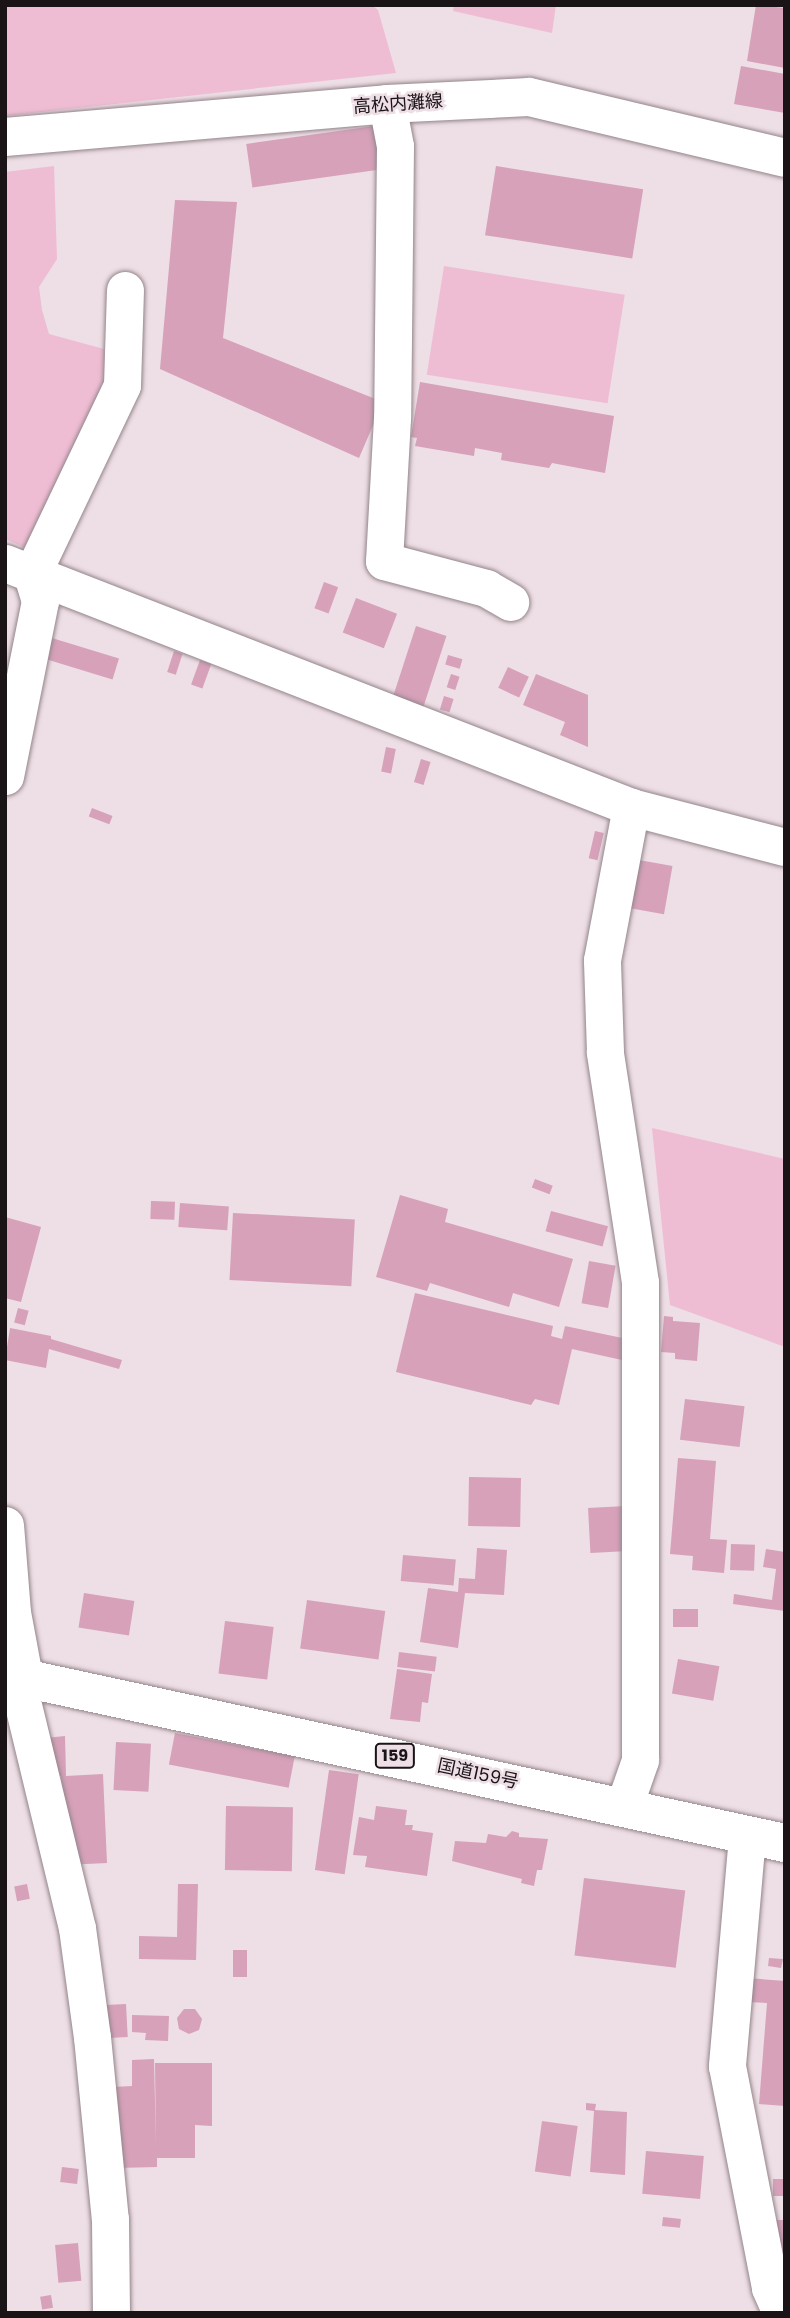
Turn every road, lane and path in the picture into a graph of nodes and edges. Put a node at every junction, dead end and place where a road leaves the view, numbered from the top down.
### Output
1 (387, 104) junction
2 (5, 137) edge
3 (785, 158) edge
4 (125, 290) dead end
5 (19, 568) edge
6 (510, 602) dead end
7 (5, 776) edge
8 (631, 807) junction
9 (785, 847) edge
10 (5, 1525) edge
11 (15, 1676) edge
12 (624, 1806) junction
13 (747, 1836) junction
14 (785, 1843) edge
15 (111, 2313) edge
16 (781, 2313) edge

1 - 2 main road, 高松内灘線
1 - 3 main road, 高松内灘線
1 - 6 street
4 - 5 street
5 - 7 street
5 - 8 street
8 - 9 street
8 - 12 street
10 - 11 street
11 - 12 main road, 国道159号 / 159
11 - 15 street
12 - 13 main road, 国道159号 / 159
13 - 14 main road, 国道159号 / 159
13 - 16 street

